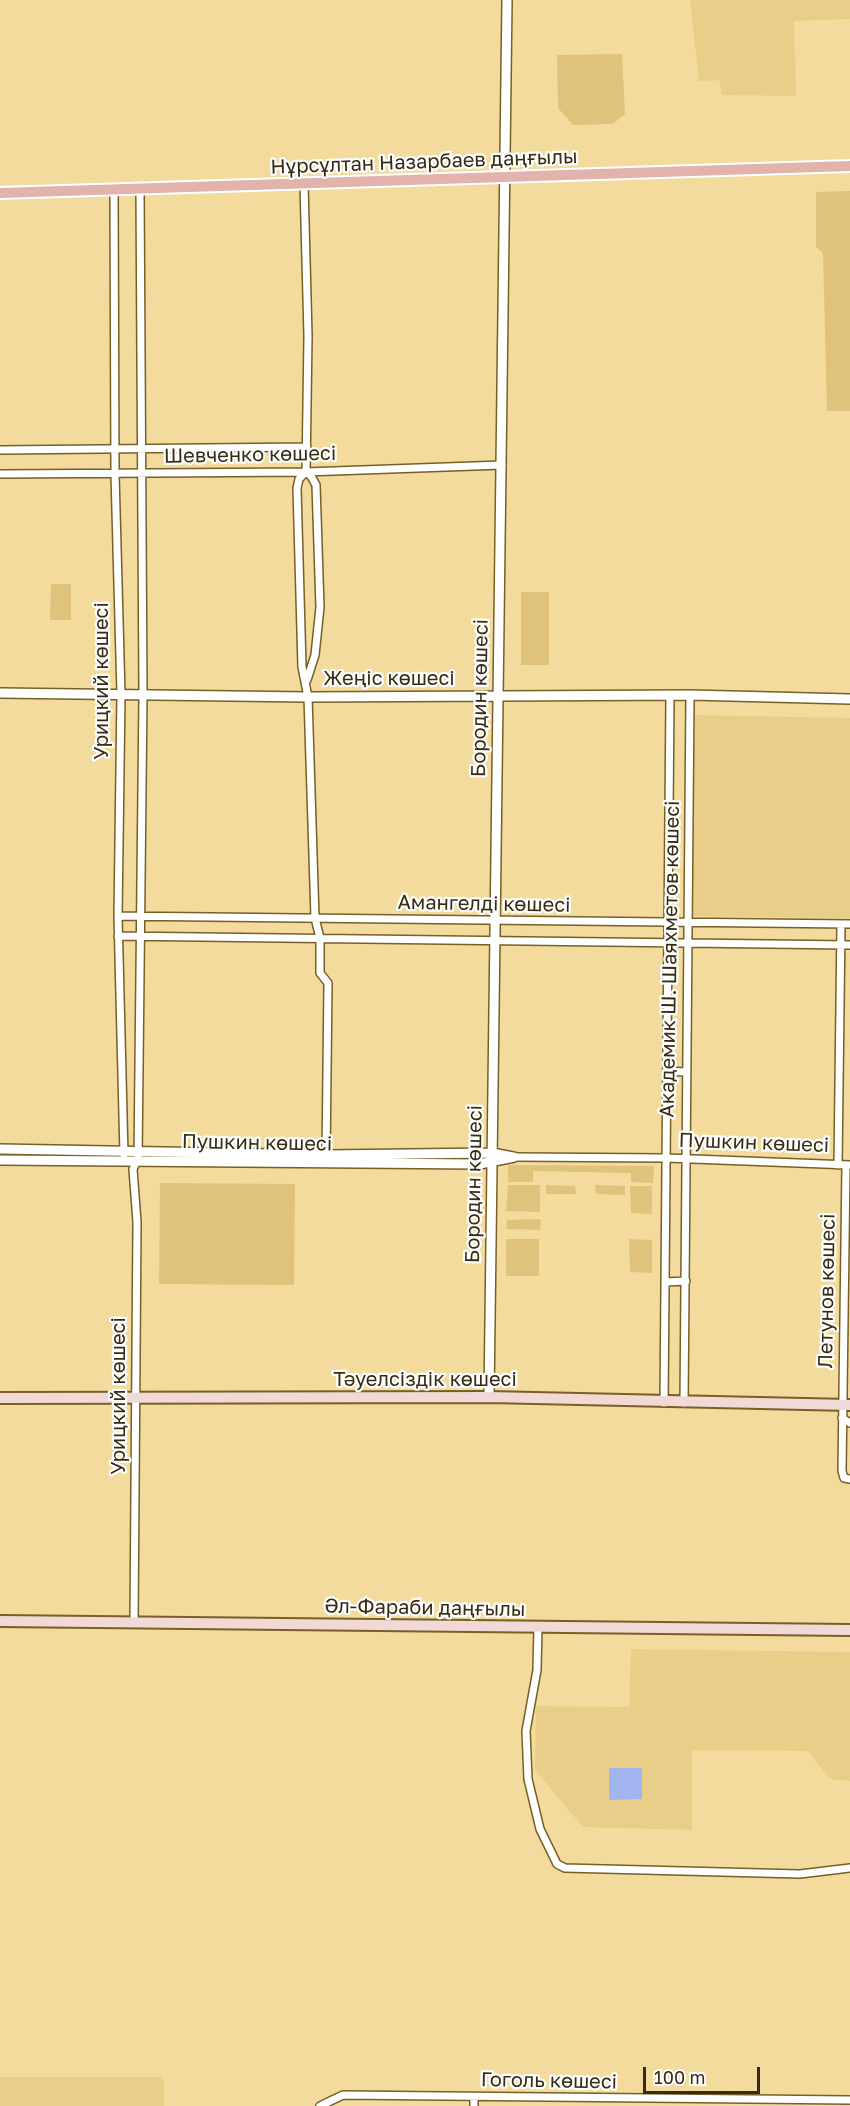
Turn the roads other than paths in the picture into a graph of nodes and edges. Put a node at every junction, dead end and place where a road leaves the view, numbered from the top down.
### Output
1 (507, 0) edge
2 (850, 166) edge
3 (506, 177) junction
4 (304, 184) junction
5 (141, 189) junction
6 (114, 190) junction
7 (0, 193) edge
8 (307, 447) junction
9 (0, 450) edge
10 (116, 450) junction
11 (144, 450) junction
12 (502, 465) junction
13 (306, 472) junction
14 (0, 474) edge
15 (115, 474) junction
16 (144, 474) junction
17 (307, 680) junction
18 (0, 693) edge
19 (121, 694) junction
20 (143, 694) junction
21 (690, 695) junction
22 (670, 696) junction
23 (308, 697) junction
24 (498, 697) junction
25 (850, 699) edge
26 (118, 916) junction
27 (141, 916) junction
28 (315, 918) junction
29 (495, 920) junction
30 (667, 922) junction
31 (686, 922) junction
32 (841, 924) junction
33 (850, 924) edge
34 (118, 936) junction
35 (140, 936) junction
36 (320, 938) junction
37 (495, 941) junction
38 (667, 943) junction
39 (686, 943) junction
40 (842, 945) junction
41 (850, 945) edge
42 (667, 1071) junction
43 (686, 1072) junction
44 (0, 1149) edge
45 (124, 1155) junction
46 (138, 1155) junction
47 (514, 1157) joint
48 (492, 1158) junction
49 (667, 1158) junction
50 (326, 1159) junction
51 (685, 1159) junction
52 (0, 1160) edge
53 (845, 1165) edge
54 (133, 1169) junction
55 (686, 1281) junction
56 (665, 1282) junction
57 (489, 1397) junction
58 (0, 1398) edge
59 (135, 1398) junction
60 (664, 1402) junction
61 (684, 1403) junction
62 (846, 1405) edge
63 (842, 1418) junction
64 (850, 1423) edge
65 (850, 1479) edge
66 (0, 1621) edge
67 (134, 1622) junction
68 (538, 1627) junction
69 (850, 1630) edge
70 (850, 1868) edge
71 (474, 2097) junction
72 (501, 2097) junction
73 (655, 2102) edge
74 (683, 2102) edge
75 (847, 2102) edge
76 (321, 2105) edge
77 (474, 2106) edge
78 (501, 2106) edge

1 - 3 street, Бородин көшесі
2 - 3 main road, Нұрсұлтан Назарбаев даңғылы
3 - 4 main road, Нұрсұлтан Назарбаев даңғылы
3 - 12 street, Бородин көшесі
4 - 5 main road, Нұрсұлтан Назарбаев даңғылы
4 - 8 street
5 - 6 main road, Нұрсұлтан Назарбаев даңғылы
5 - 11 street, Урицкий көшесі
6 - 7 main road, Нұрсұлтан Назарбаев даңғылы
6 - 10 street, Урицкий көшесі
8 - 11 street, Шевченко көшесі
8 - 13 street
9 - 10 street, Шевченко көшесі
10 - 11 street, Шевченко көшесі
10 - 15 street, Урицкий көшесі
11 - 16 street, Урицкий көшесі
12 - 13 street, Шевченко көшесі
12 - 24 street, Бородин көшесі
13 - 16 street, Шевченко көшесі
13 - 17 street
13 - 17 street
14 - 15 street, Шевченко көшесі
15 - 16 street, Шевченко көшесі
15 - 19 street, Урицкий көшесі
16 - 20 street, Урицкий көшесі
17 - 23 street
18 - 19 street, Жеңіс көшесі
19 - 20 street, Жеңіс көшесі
19 - 26 street, Урицкий көшесі
20 - 23 street, Жеңіс көшесі
20 - 27 street, Урицкий көшесі
21 - 22 street, Жеңіс көшесі
21 - 25 street, Жеңіс көшесі
21 - 31 street, Академик Ш. Шаяхметов көшесі
22 - 24 street, Жеңіс көшесі
22 - 30 street, Академик Ш. Шаяхметов көшесі
23 - 24 street, Жеңіс көшесі
23 - 28 street
24 - 29 street, Бородин көшесі
26 - 27 street, Амангелді көшесі
26 - 34 street, Урицкий көшесі
27 - 28 street, Амангелді көшесі
27 - 35 street, Урицкий көшесі
28 - 29 street, Амангелді көшесі
28 - 36 street
29 - 30 street, Амангелді көшесі
29 - 37 street, Бородин көшесі
30 - 31 street, Амангелді көшесі
30 - 38 street, Академик Ш. Шаяхметов көшесі
31 - 32 street, Амангелді көшесі
31 - 39 street, Академик Ш. Шаяхметов көшесі
32 - 33 street, Амангелді көшесі
32 - 40 street, Летунов көшесі
34 - 35 street, Амангелді көшесі
34 - 45 street, Урицкий көшесі
35 - 36 street, Амангелді көшесі
35 - 46 street, Урицкий көшесі
36 - 37 street, Амангелді көшесі
36 - 50 street
37 - 38 street, Амангелді көшесі
37 - 48 street, Бородин көшесі
38 - 39 street, Амангелді көшесі
38 - 42 street, Академик Ш. Шаяхметов көшесі
39 - 40 street, Амангелді көшесі
39 - 43 street, Академик Ш. Шаяхметов көшесі
40 - 41 street, Амангелді көшесі
40 - 53 street, Летунов көшесі
42 - 43 street
42 - 49 street, Академик Ш. Шаяхметов көшесі
43 - 51 street, Академик Ш. Шаяхметов көшесі
44 - 45 street, Пушкин көшесі
45 - 46 street, Пушкин көшесі
45 - 52 street, Пушкин көшесі
45 - 54 street
46 - 50 street, Пушкин көшесі
46 - 54 street, Урицкий көшесі
47 - 48 street, Пушкин көшесі
47 - 49 street, Пушкин көшесі
48 - 50 street, Пушкин көшесі
48 - 57 street, Бородин көшесі
49 - 51 street, Пушкин көшесі
49 - 56 street, Академик Ш. Шаяхметов көшесі
51 - 53 street, Пушкин көшесі
51 - 55 street, Академик Ш. Шаяхметов көшесі
53 - 62 street, Летунов көшесі
54 - 59 street, Урицкий көшесі
55 - 56 street
55 - 61 street, Академик Ш. Шаяхметов көшесі
56 - 60 street, Академик Ш. Шаяхметов көшесі
57 - 59 main road, Тәуелсіздік көшесі
57 - 60 main road, Тәуелсіздік көшесі
58 - 59 main road, Тәуелсіздік көшесі
59 - 67 street, Урицкий көшесі
60 - 61 main road, Тәуелсіздік көшесі
61 - 62 main road, Тәуелсіздік көшесі
62 - 63 street, Летунов көшесі
63 - 64 street
63 - 65 street, Летунов көшесі
66 - 67 main road, Әл-Фараби даңғылы
67 - 68 main road, Әл-Фараби даңғылы
68 - 69 main road, Әл-Фараби даңғылы
68 - 70 street
71 - 72 street, Гоголь көшесі
71 - 76 street, Гоголь көшесі
71 - 77 street
72 - 73 street, Гоголь көшесі
72 - 78 street
73 - 74 street, Гоголь көшесі
74 - 75 street, Гоголь көшесі

